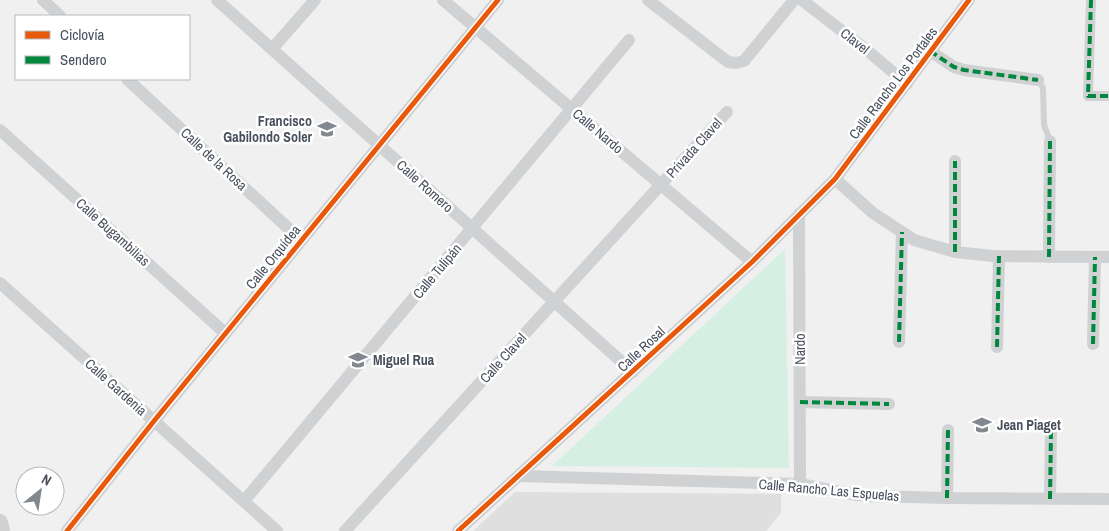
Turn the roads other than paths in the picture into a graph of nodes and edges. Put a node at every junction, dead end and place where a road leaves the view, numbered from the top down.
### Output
1 (42, 0) edge
2 (217, 0) edge
3 (315, 0) edge
4 (443, 0) edge
5 (498, 0) edge
6 (648, 0) edge
7 (794, 0) edge
8 (802, 0) edge
9 (1091, 0) edge
10 (965, 1) edge
11 (59, 15) edge
12 (476, 26) junction
13 (629, 40) dead end
14 (272, 49) junction
15 (930, 51) junction
16 (128, 80) edge
17 (1038, 80) joint
18 (907, 84) junction
19 (1109, 96) edge
20 (572, 109) junction
21 (728, 112) dead end
22 (0, 130) edge
23 (1050, 141) joint
24 (379, 144) junction
25 (955, 161) dead end
26 (835, 180) junction
27 (661, 184) junction
28 (800, 214) junction
29 (473, 228) junction
30 (902, 232) junction
31 (301, 240) junction
32 (955, 252) junction
33 (999, 256) junction
34 (1049, 257) junction
35 (1095, 257) junction
36 (1109, 257) edge
37 (752, 262) junction
38 (0, 283) edge
39 (554, 301) junction
40 (226, 333) junction
41 (899, 342) dead end
42 (1093, 344) dead end
43 (997, 347) dead end
44 (633, 372) junction
45 (800, 402) junction
46 (889, 404) dead end
47 (154, 421) junction
48 (948, 430) dead end
49 (1051, 430) dead end
50 (519, 476) junction
51 (800, 484) junction
52 (947, 498) junction
53 (1050, 499) junction
54 (1109, 499) edge
55 (244, 502) junction
56 (0, 522) edge
57 (2, 531) edge
58 (67, 531) edge
59 (277, 531) edge
60 (345, 531) edge
61 (458, 531) edge

1 - 11 street
2 - 14 street, Calle Romero
3 - 14 street
4 - 12 street, Calle Nardo
5 - 12 street, Calle Orquídea
6 - 7 street
8 - 18 street, Clavel
9 - 19 street
10 - 15 street, Calle Rancho Los Portales
12 - 20 street, Calle Nardo
12 - 24 street, Calle Orquídea
13 - 20 street, Calle Tulipán
14 - 24 street, Calle Romero
15 - 17 street
15 - 18 street, Calle Rancho Los Portales
16 - 31 street, Calle de la Rosa
17 - 23 lane
18 - 26 street, Calle Rancho Los Portales
20 - 27 street, Calle Nardo
20 - 29 street, Calle Tulipán
21 - 27 street, Privada Clavel
22 - 40 street, Calle Bugambilias
23 - 34 street
24 - 29 street, Calle Romero
24 - 31 street, Calle Orquídea
25 - 32 street
26 - 28 street, Calle Rosal
26 - 30 street
27 - 37 street, Calle Nardo
27 - 39 street, Calle Clavel
28 - 37 street, Calle Rosal
28 - 45 street, Nardo
29 - 39 street, Calle Romero
29 - 55 street, Calle Tulipán
30 - 32 street
30 - 41 street
31 - 40 street, Calle Orquídea
32 - 33 street
33 - 34 street
33 - 43 street
34 - 35 street
35 - 36 street
35 - 42 street
37 - 44 street, Calle Rosal
38 - 47 street, Calle Gardenia
39 - 44 street, Calle Romero
39 - 60 street, Calle Clavel
40 - 47 street, Calle Orquídea
44 - 50 street, Calle Rosal
45 - 46 street
45 - 51 street, Nardo
47 - 55 street, Calle Gardenia
47 - 58 street, Calle Orquídea
48 - 52 street
49 - 53 street
50 - 51 street, Calle Rancho Las Espuelas
50 - 61 street, Calle Rosal
51 - 52 street, Calle Rancho Las Espuelas
52 - 53 street, Calle Rancho Las Espuelas
53 - 54 street, Calle Rancho Las Espuelas
55 - 59 street, Calle Gardenia
56 - 57 street

